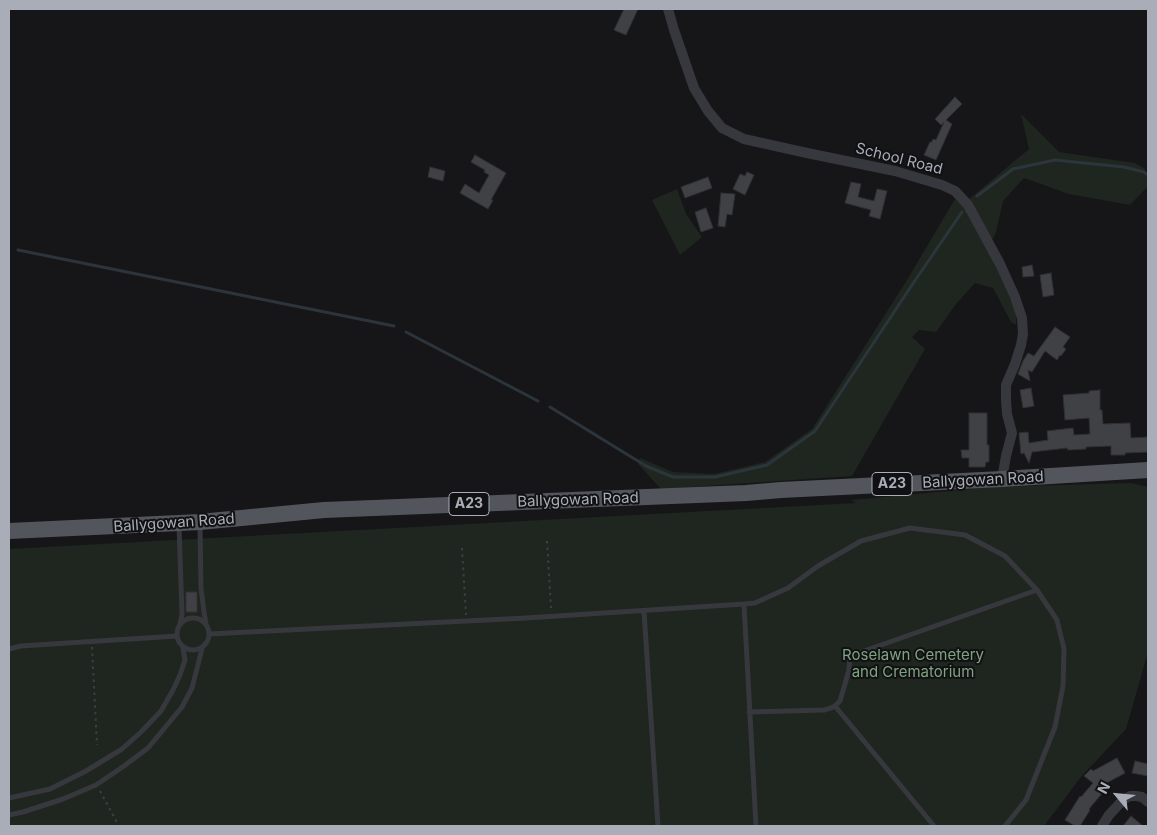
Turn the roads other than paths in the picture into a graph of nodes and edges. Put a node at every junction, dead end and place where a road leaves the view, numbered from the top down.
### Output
1 (668, 9) edge
2 (1148, 470) edge
3 (1002, 479) junction
4 (200, 522) junction
5 (179, 523) junction
6 (9, 531) edge
7 (1036, 590) junction
8 (744, 604) junction
9 (644, 611) junction
10 (180, 625) junction
11 (207, 625) junction
12 (210, 634) junction
13 (177, 636) junction
14 (183, 648) junction
15 (9, 649) edge
16 (202, 649) junction
17 (835, 706) junction
18 (749, 712) junction
19 (9, 798) edge
20 (1148, 802) edge
21 (9, 815) edge
22 (658, 826) edge
23 (756, 826) edge
24 (934, 826) edge
25 (1005, 826) edge
26 (1102, 826) edge

1 - 3 street, School Road
2 - 3 main road, Ballygowan Road / A23
3 - 4 main road, Ballygowan Road / A23
4 - 5 main road, Ballygowan Road / A23
4 - 11 lane
5 - 6 main road, Ballygowan Road / A23
5 - 10 lane
7 - 8 lane
7 - 17 lane
7 - 25 lane
8 - 9 lane
8 - 18 lane
9 - 12 lane
9 - 22 lane
10 - 11 lane
10 - 13 lane
11 - 12 lane
12 - 16 lane
13 - 14 lane
13 - 15 lane
14 - 16 lane
14 - 19 lane
16 - 21 lane
17 - 18 lane
17 - 24 lane
18 - 23 lane
20 - 26 street

